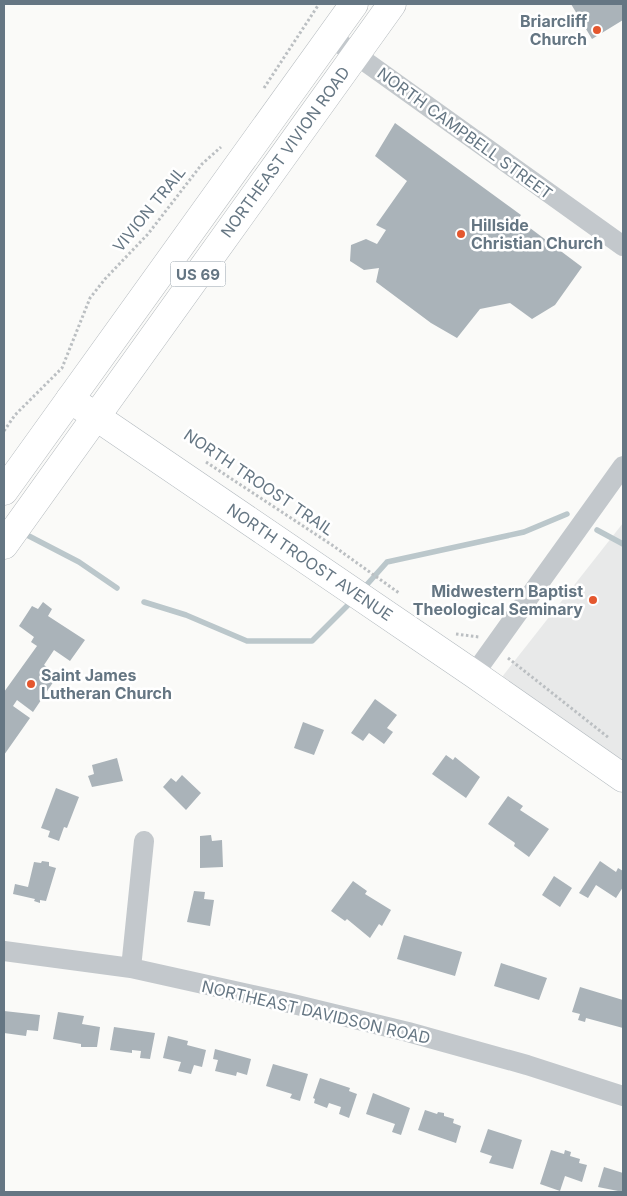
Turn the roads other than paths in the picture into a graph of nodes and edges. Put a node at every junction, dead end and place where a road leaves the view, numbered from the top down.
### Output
1 (354, 4) edge
2 (392, 4) edge
3 (331, 37) junction
4 (355, 54) junction
5 (623, 246) edge
6 (70, 399) junction
7 (96, 416) junction
8 (623, 466) edge
9 (6, 483) edge
10 (37, 499) junction
11 (4, 545) edge
12 (474, 674) junction
13 (623, 778) edge
14 (144, 841) dead end
15 (4, 951) edge
16 (132, 968) junction
17 (623, 1096) edge

1 - 3 main road, NORTHEAST VIVION ROAD / US 69
2 - 4 main road, NORTHEAST VIVION ROAD / US 69
3 - 4 street, NORTH CAMPBELL STREET
3 - 6 main road, NORTHEAST VIVION ROAD / US 69
4 - 5 street, NORTH CAMPBELL STREET
4 - 7 main road, NORTHEAST VIVION ROAD / US 69
6 - 7 main road, NORTH TROOST AVENUE
6 - 9 main road, NORTHEAST VIVION ROAD / US 69
7 - 10 main road, NORTHEAST VIVION ROAD / US 69
7 - 12 main road, NORTH TROOST AVENUE
8 - 12 street
9 - 10 street
10 - 11 main road, NORTHEAST VIVION ROAD / US 69
12 - 13 main road, NORTH TROOST AVENUE
14 - 16 street
15 - 16 street, NORTHEAST DAVIDSON ROAD
16 - 17 street, NORTHEAST DAVIDSON ROAD

